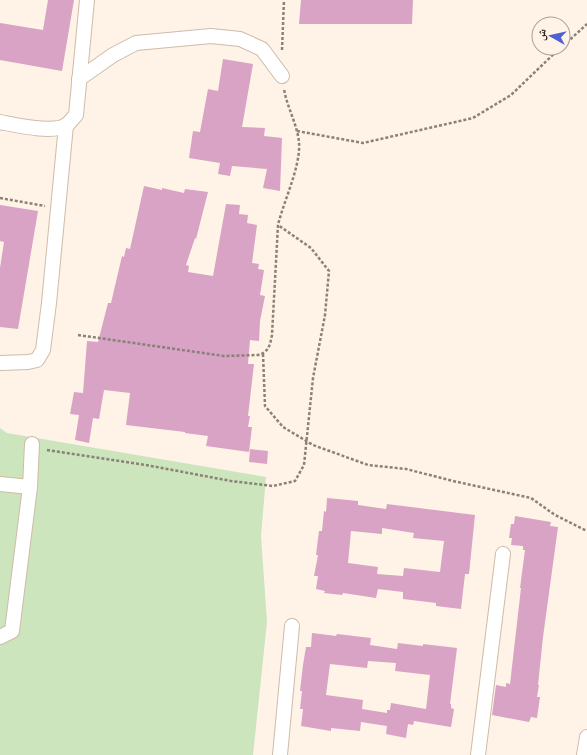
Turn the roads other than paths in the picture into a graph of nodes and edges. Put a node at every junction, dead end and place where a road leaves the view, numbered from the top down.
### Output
1 (87, 0) edge
2 (282, 76) road end
3 (79, 79) junction
4 (0, 122) edge
5 (66, 125) junction
6 (0, 363) edge
7 (37, 446) road end
8 (0, 484) edge
9 (30, 487) junction
10 (503, 554) dead end
11 (292, 626) dead end
12 (0, 637) edge
13 (587, 737) edge
14 (280, 755) edge
15 (478, 755) edge
16 (584, 755) edge

1 - 3 street
2 - 3 street
3 - 5 street
4 - 5 street
5 - 6 street
7 - 9 street
8 - 9 street
9 - 12 street
10 - 15 street
11 - 14 street
13 - 16 street

